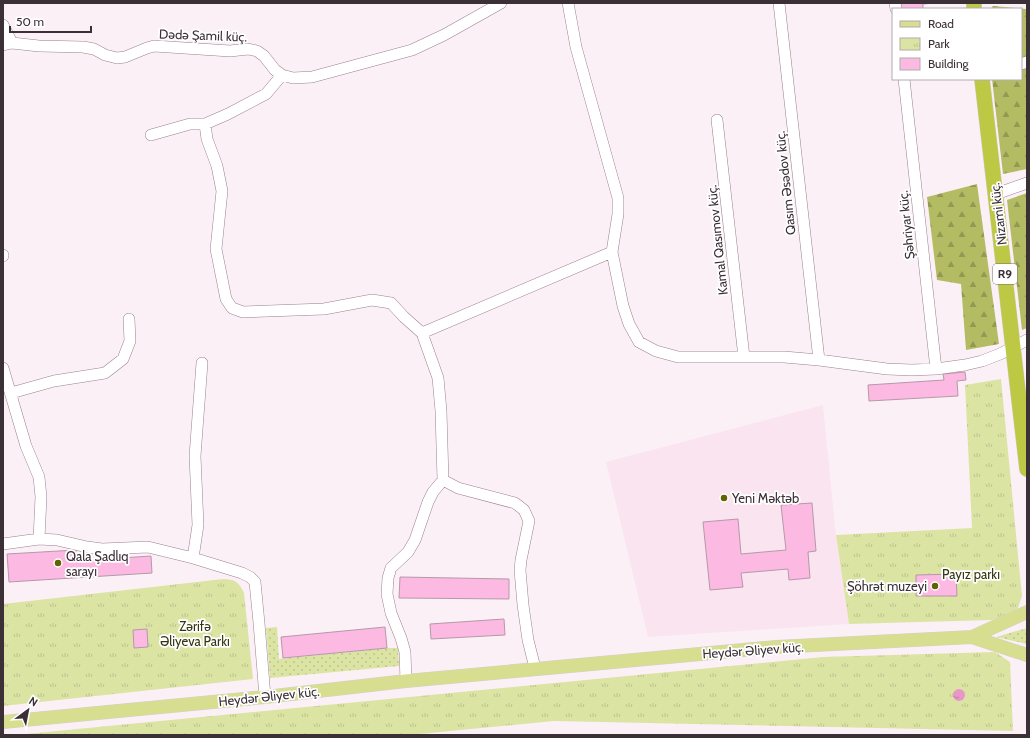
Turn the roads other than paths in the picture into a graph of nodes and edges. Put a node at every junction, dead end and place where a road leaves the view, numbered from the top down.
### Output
1 (501, 3) edge
2 (568, 3) edge
3 (779, 3) edge
4 (3, 25) edge
5 (8, 44) edge
6 (282, 76) junction
7 (904, 80) edge
8 (982, 80) edge
9 (717, 120) dead end
10 (205, 124) junction
11 (151, 135) dead end
12 (1027, 183) edge
13 (996, 194) junction
14 (612, 252) junction
15 (129, 318) dead end
16 (422, 333) junction
17 (1027, 340) edge
18 (1014, 347) junction
19 (744, 358) junction
20 (819, 360) junction
21 (202, 363) dead end
22 (3, 368) edge
23 (936, 369) junction
24 (10, 393) junction
25 (1027, 469) edge
26 (443, 480) junction
27 (39, 539) junction
28 (3, 544) edge
29 (194, 558) junction
30 (1027, 612) edge
31 (972, 638) junction
32 (1027, 655) edge
33 (534, 668) junction
34 (406, 681) junction
35 (264, 697) junction
36 (3, 722) edge

1 - 6 street
2 - 14 street
3 - 20 street, Qasım Əsədov küç.
4 - 5 street
5 - 6 street, Dədə Şamil küç.
6 - 10 street
7 - 23 street, Şəhriyar küç.
8 - 13 highway, Nizami küç. / R9
9 - 19 street, Kamal Qasımov küç.
10 - 11 street
10 - 16 street
12 - 13 street
13 - 18 highway, Nizami küç. / R9
14 - 16 street
14 - 19 street
15 - 24 street
16 - 26 street
17 - 18 street
18 - 23 street
18 - 25 highway, Nizami küç. / R9
19 - 20 street
20 - 23 street
21 - 29 street
22 - 24 street
24 - 27 street
26 - 33 street
26 - 34 street
27 - 28 street
27 - 29 street
29 - 35 street
30 - 31 main road
31 - 32 main road
31 - 33 main road, Heydər Əliyev küç.
33 - 34 main road, Heydər Əliyev küç.
34 - 35 main road, Heydər Əliyev küç.
35 - 36 main road, Heydər Əliyev küç.

